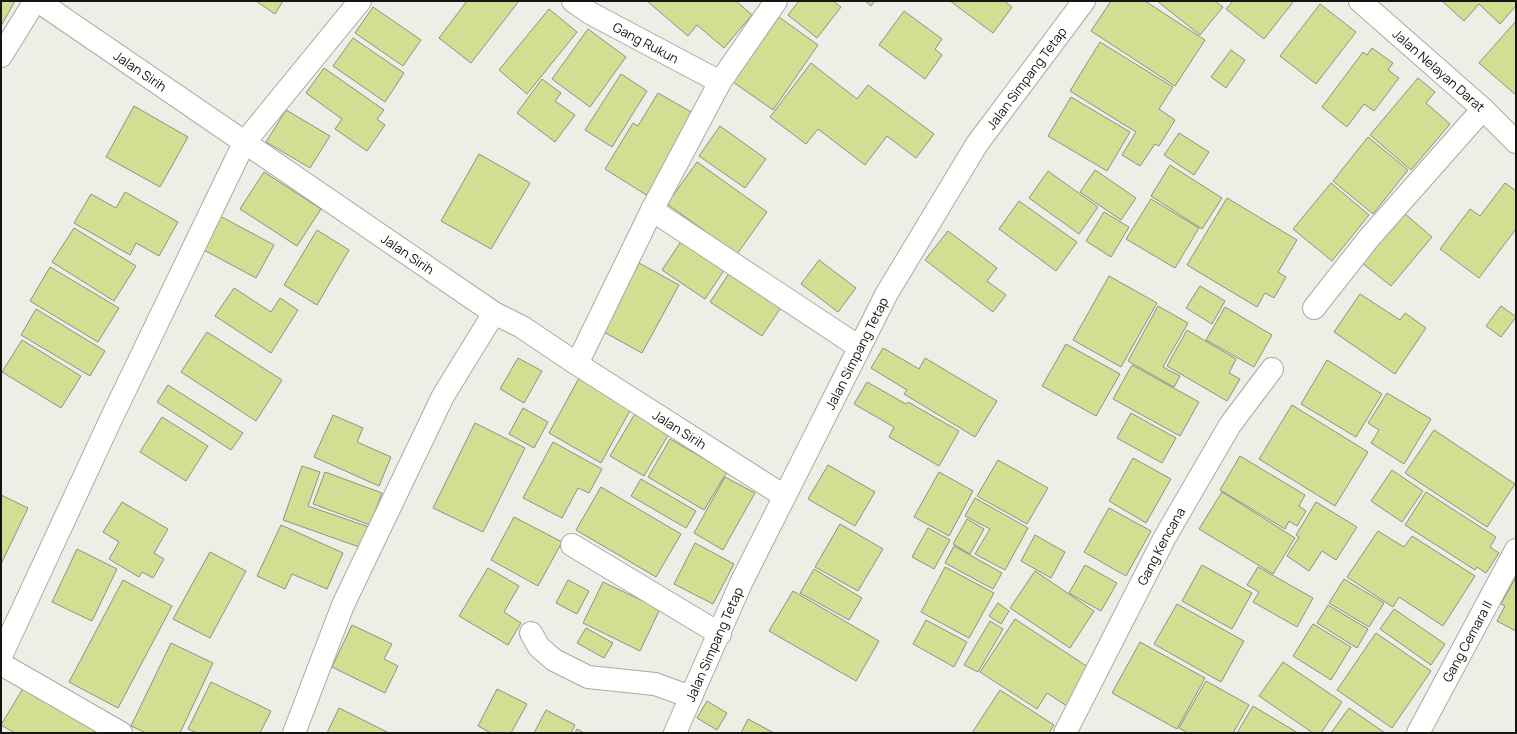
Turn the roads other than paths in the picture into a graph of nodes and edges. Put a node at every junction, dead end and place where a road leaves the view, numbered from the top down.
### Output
1 (34, 1) edge
2 (38, 1) edge
3 (360, 1) edge
4 (573, 1) edge
5 (776, 1) edge
6 (1084, 1) edge
7 (1360, 1) edge
8 (1, 56) edge
9 (720, 82) junction
10 (1483, 109) junction
11 (1516, 142) edge
12 (244, 143) junction
13 (652, 210) junction
14 (1314, 308) dead end
15 (494, 313) junction
16 (859, 347) junction
17 (576, 364) junction
18 (1272, 369) dead end
19 (784, 496) junction
20 (572, 545) dead end
21 (1516, 550) edge
22 (531, 633) dead end
23 (720, 634) junction
24 (1, 656) edge
25 (1, 664) edge
26 (691, 696) junction
27 (121, 733) edge
28 (294, 733) edge
29 (675, 733) edge
30 (1065, 733) edge
31 (1418, 733) edge

1 - 8 street
2 - 12 street, Jalan Sirih
3 - 12 street
4 - 9 street, Gang Rukun
5 - 9 street
6 - 16 street, Jalan Simpang Tetap
7 - 10 street, Jalan Nelayan Darat
9 - 13 street
10 - 11 street, Jalan Nelayan Darat
10 - 14 street
12 - 15 street, Jalan Sirih
12 - 24 street
13 - 16 street
13 - 17 street
15 - 17 street, Jalan Sirih
15 - 28 street
16 - 19 street, Jalan Simpang Tetap
17 - 19 street, Jalan Sirih
18 - 30 street, Gang Kencana
19 - 23 street, Jalan Simpang Tetap
20 - 23 street
21 - 31 street, Gang Cemara II
22 - 26 street
23 - 26 street, Jalan Simpang Tetap
25 - 27 street
26 - 29 street, Jalan Simpang Tetap

